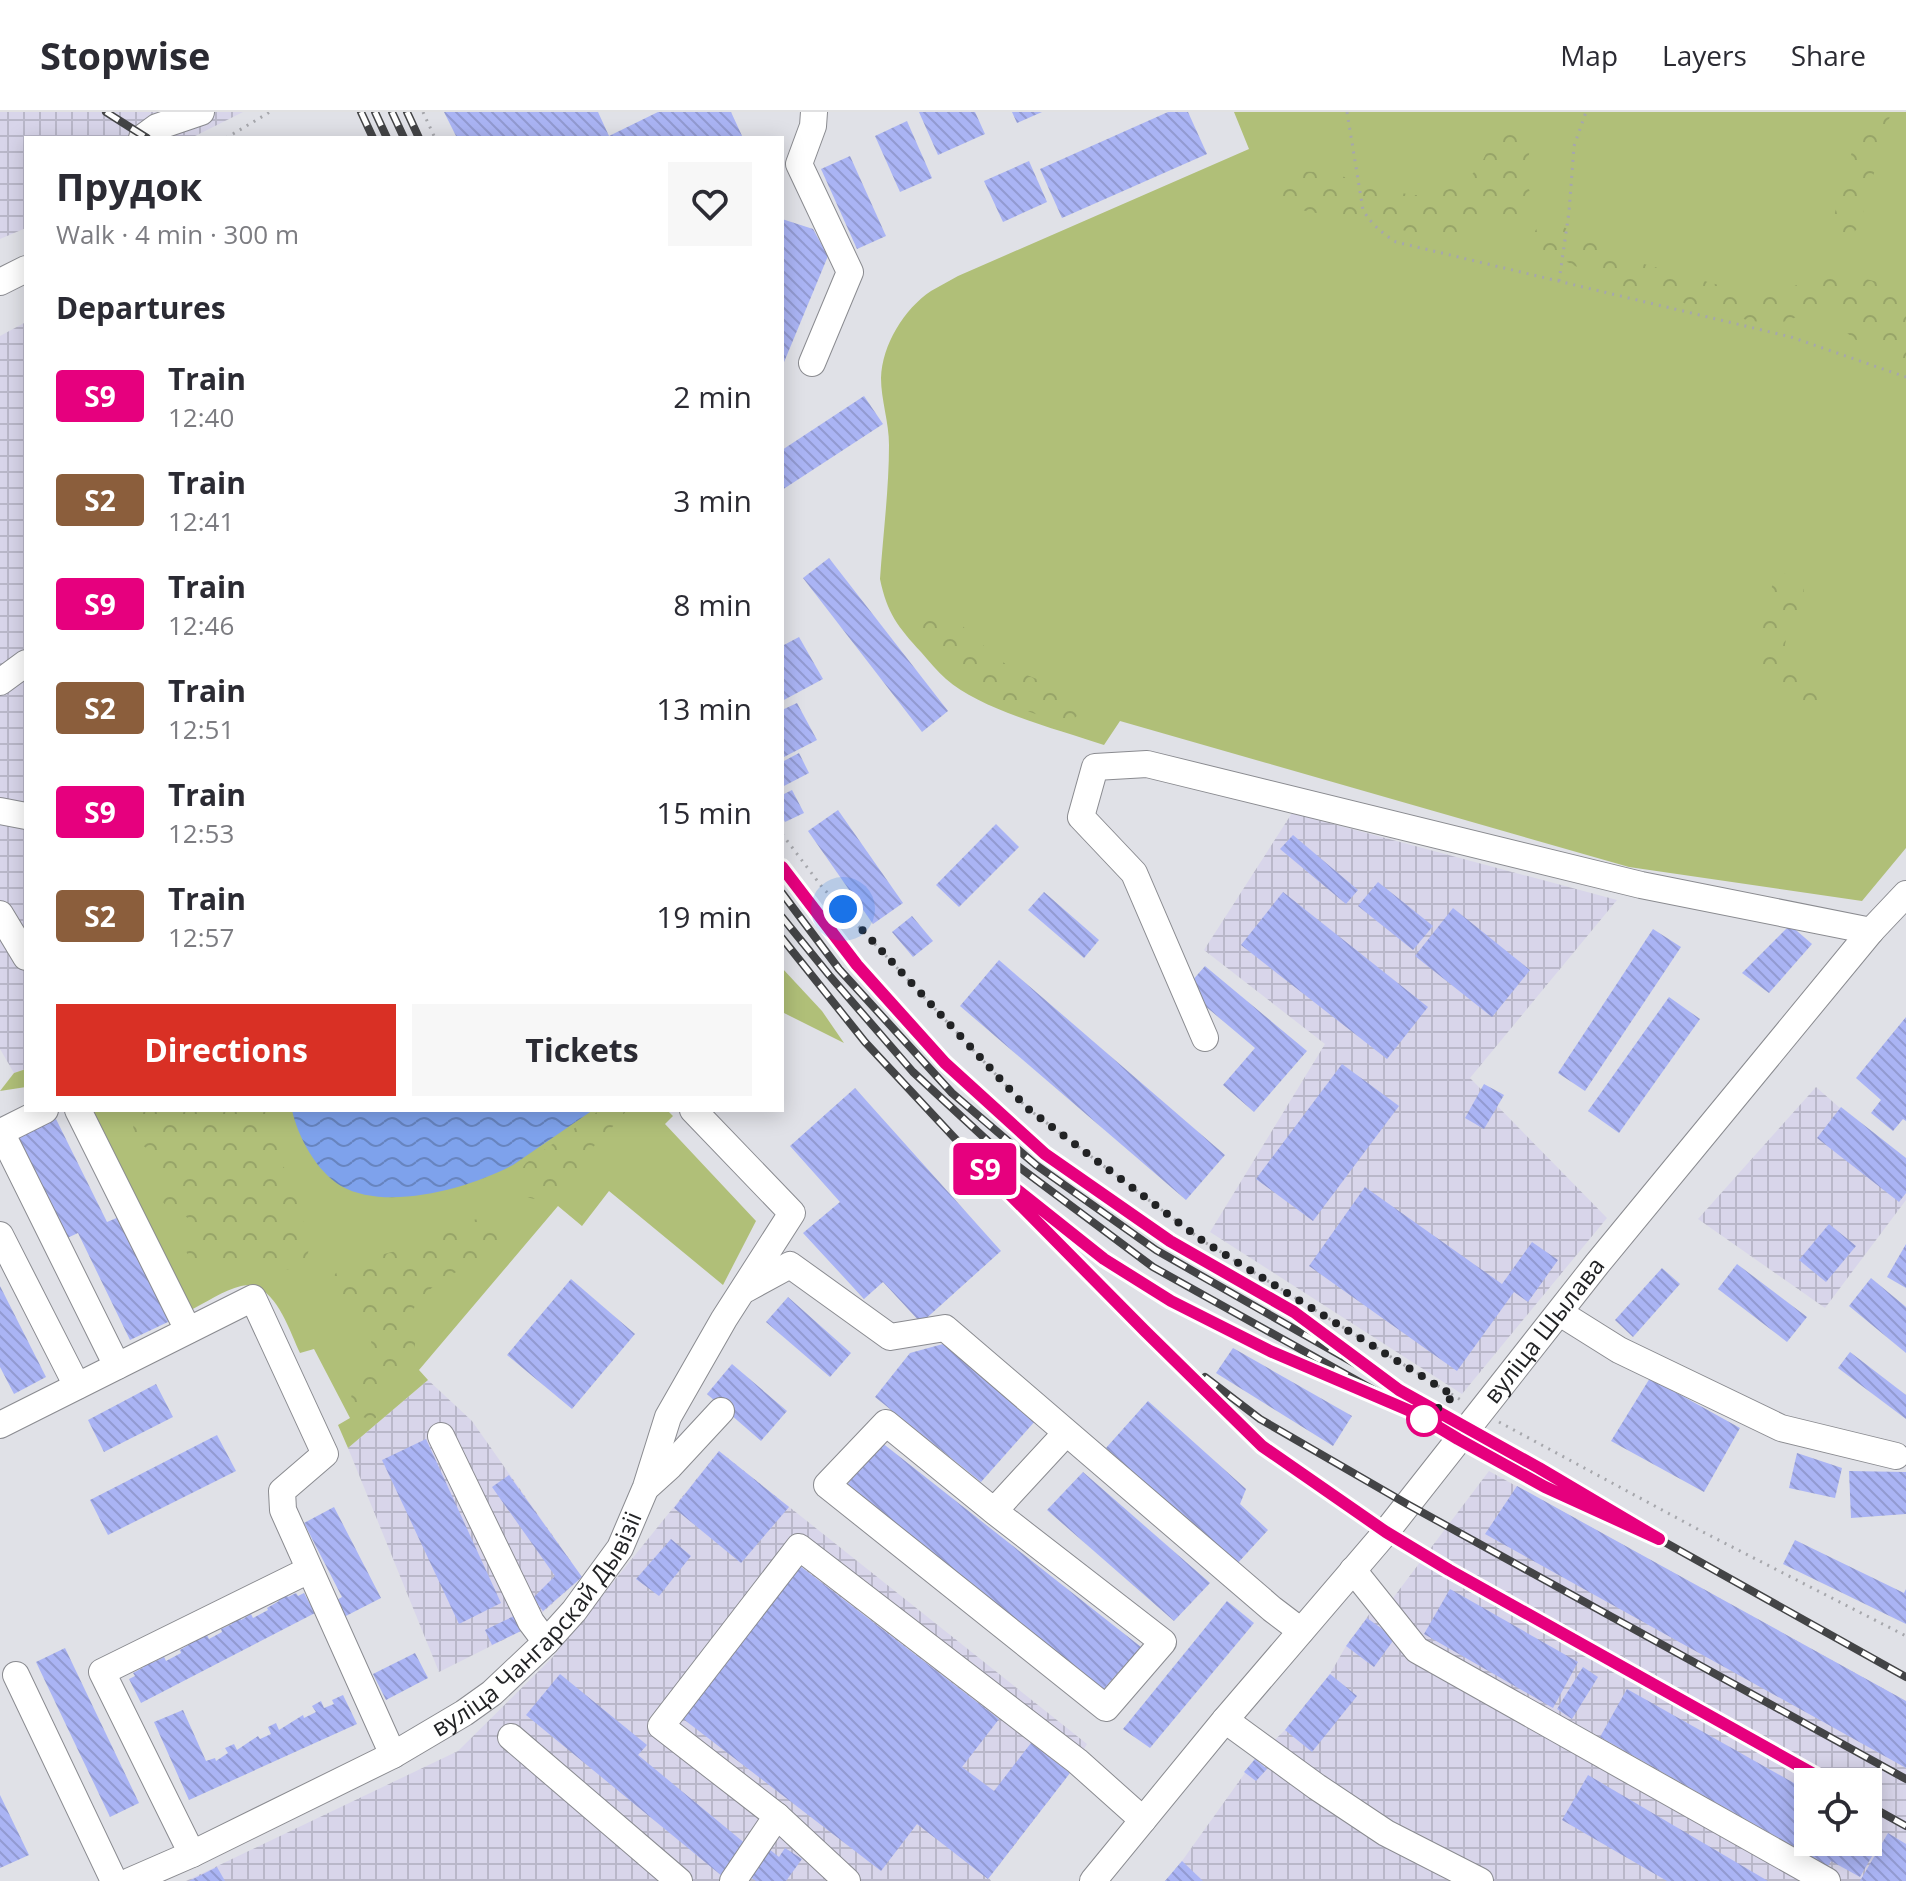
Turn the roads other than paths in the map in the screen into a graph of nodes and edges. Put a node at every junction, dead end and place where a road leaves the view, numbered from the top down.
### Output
1 (201, 112) edge
2 (814, 112) edge
3 (145, 136) edge
4 (24, 270) edge
5 (0, 282) edge
6 (812, 363) dead end
7 (0, 811) edge
8 (24, 816) edge
9 (1906, 894) edge
10 (0, 914) edge
11 (1871, 931) junction
12 (24, 954) edge
13 (1205, 1038) dead end
14 (41, 1112) edge
15 (79, 1112) edge
16 (695, 1112) edge
17 (0, 1235) edge
18 (743, 1291) junction
19 (1560, 1313) junction
20 (188, 1330) junction
21 (117, 1366) junction
22 (77, 1386) junction
23 (721, 1411) dead end
24 (0, 1425) edge
25 (1066, 1433) junction
26 (441, 1436) dead end
27 (1896, 1456) dead end
28 (646, 1487) junction
29 (994, 1511) junction
30 (309, 1570) junction
31 (1353, 1570) junction
32 (1301, 1631) junction
33 (546, 1642) junction
34 (16, 1675) dead end
35 (1225, 1720) junction
36 (511, 1737) dead end
37 (393, 1755) junction
38 (777, 1816) junction
39 (1143, 1820) junction
40 (192, 1854) junction
41 (114, 1881) edge
42 (130, 1881) edge
43 (679, 1881) edge
44 (733, 1881) edge
45 (847, 1881) edge
46 (1093, 1881) edge
47 (1480, 1881) edge
48 (1827, 1881) edge

1 - 3 street
2 - 6 street
4 - 5 street
7 - 8 street
9 - 11 street, вуліца Шылава
10 - 12 street
11 - 13 street
11 - 19 street, вуліца Шылава
14 - 21 street
15 - 20 street
16 - 18 street, вуліца Чангарскай Дывізіі
17 - 22 street
18 - 25 street
18 - 28 street, вуліца Чангарскай Дывізіі
19 - 27 street
19 - 31 street, вуліца Шылава
20 - 21 street
20 - 30 street
21 - 22 street
22 - 24 street
23 - 28 street
25 - 29 street
25 - 32 street
26 - 33 street
28 - 33 street, вуліца Чангарскай Дывізіі
29 - 29 street
30 - 37 street
30 - 40 street
31 - 32 street, вуліца Шылава
31 - 48 street
32 - 35 street, вуліца Шылава
33 - 37 street, вуліца Чангарскай Дывізіі
34 - 41 street
35 - 39 street, вуліца Шылава
35 - 47 street
36 - 43 street
37 - 40 street, вуліца Чангарскай Дывізіі
38 - 39 street
38 - 44 street
38 - 45 street
39 - 46 street, вуліца Шылава
40 - 42 street, вуліца Чангарскай Дывізіі

